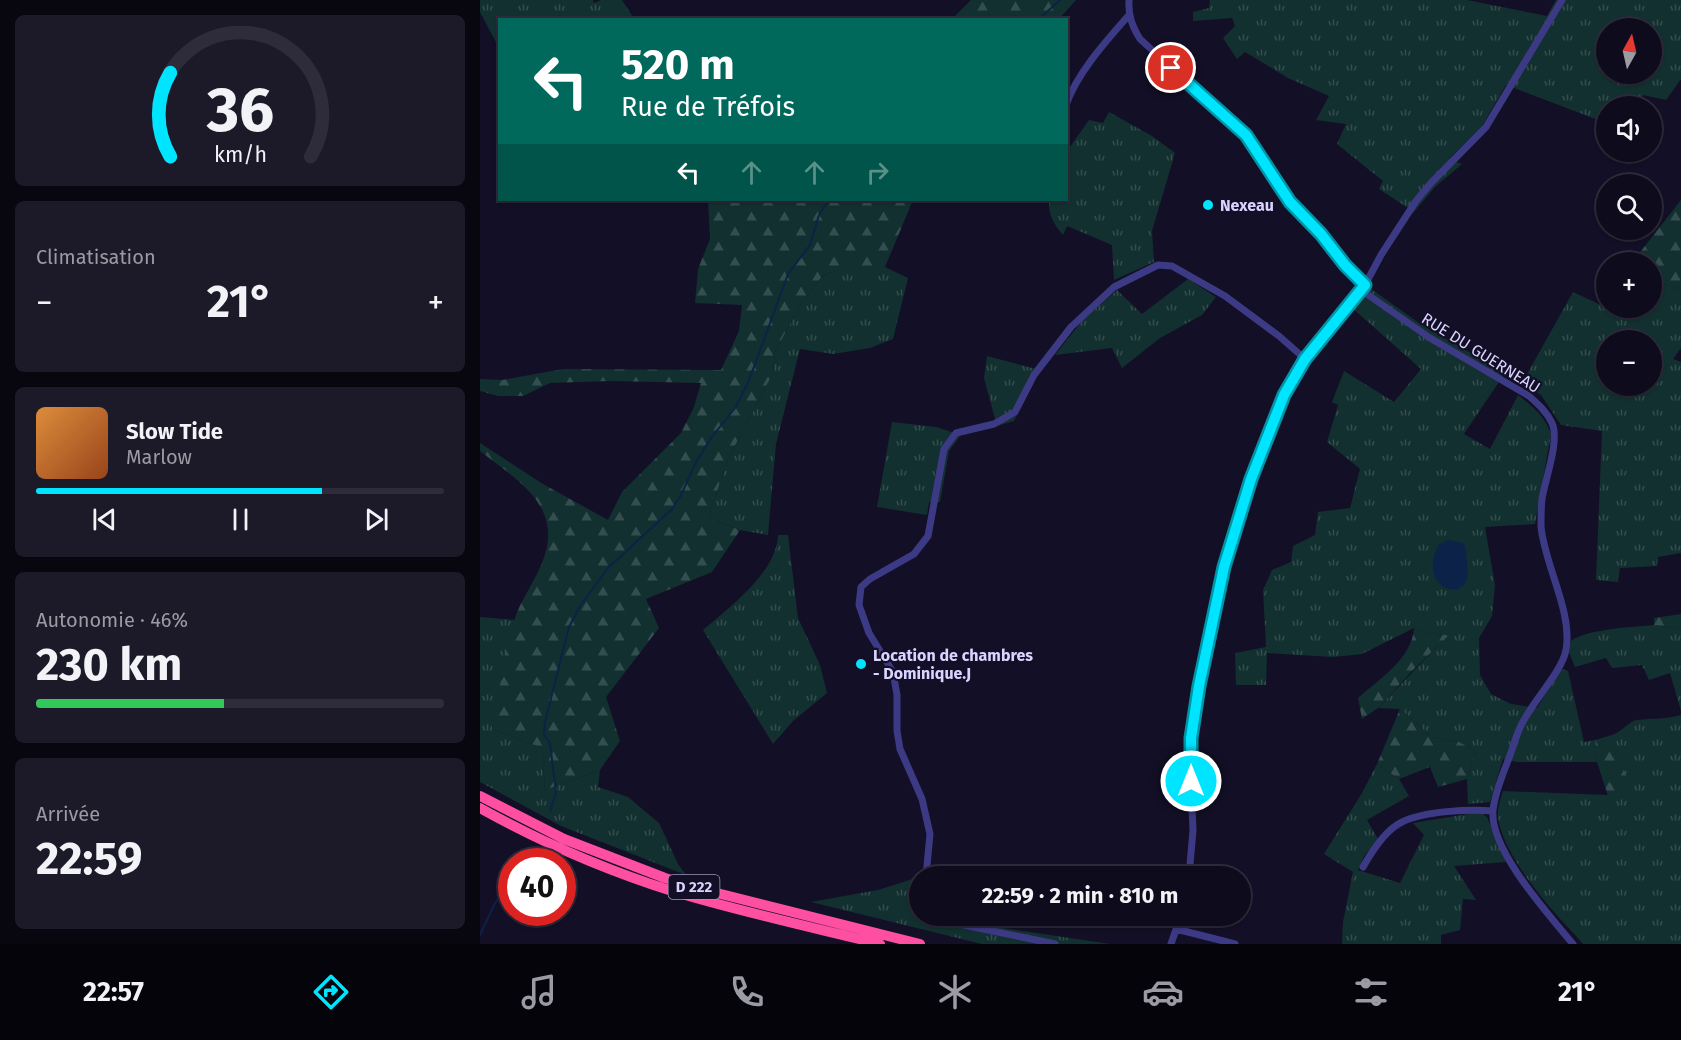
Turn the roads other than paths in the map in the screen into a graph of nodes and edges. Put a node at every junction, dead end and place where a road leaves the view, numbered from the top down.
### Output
1 (1129, 0) edge
2 (1562, 0) edge
3 (1129, 15) junction
4 (1068, 100) edge
5 (1363, 287) junction
6 (1305, 359) junction
7 (480, 796) edge
8 (480, 808) edge
9 (1493, 811) junction
10 (927, 866) edge
11 (1190, 866) edge
12 (1363, 867) dead end
13 (969, 926) edge
14 (1177, 926) edge
15 (1176, 929) junction
16 (880, 944) edge
17 (920, 944) edge
18 (1055, 944) edge
19 (1171, 944) edge
20 (1235, 944) edge
21 (1573, 944) edge

1 - 3 street
2 - 5 street
3 - 4 street
3 - 5 street, RUE DU GUERNEAU
5 - 6 street
5 - 9 street, RUE DU GUERNEAU
6 - 10 street
6 - 11 street
7 - 17 highway, D 222
8 - 16 highway, D 222
9 - 12 street
9 - 21 street
13 - 18 street
14 - 15 street
15 - 19 street
15 - 20 street

